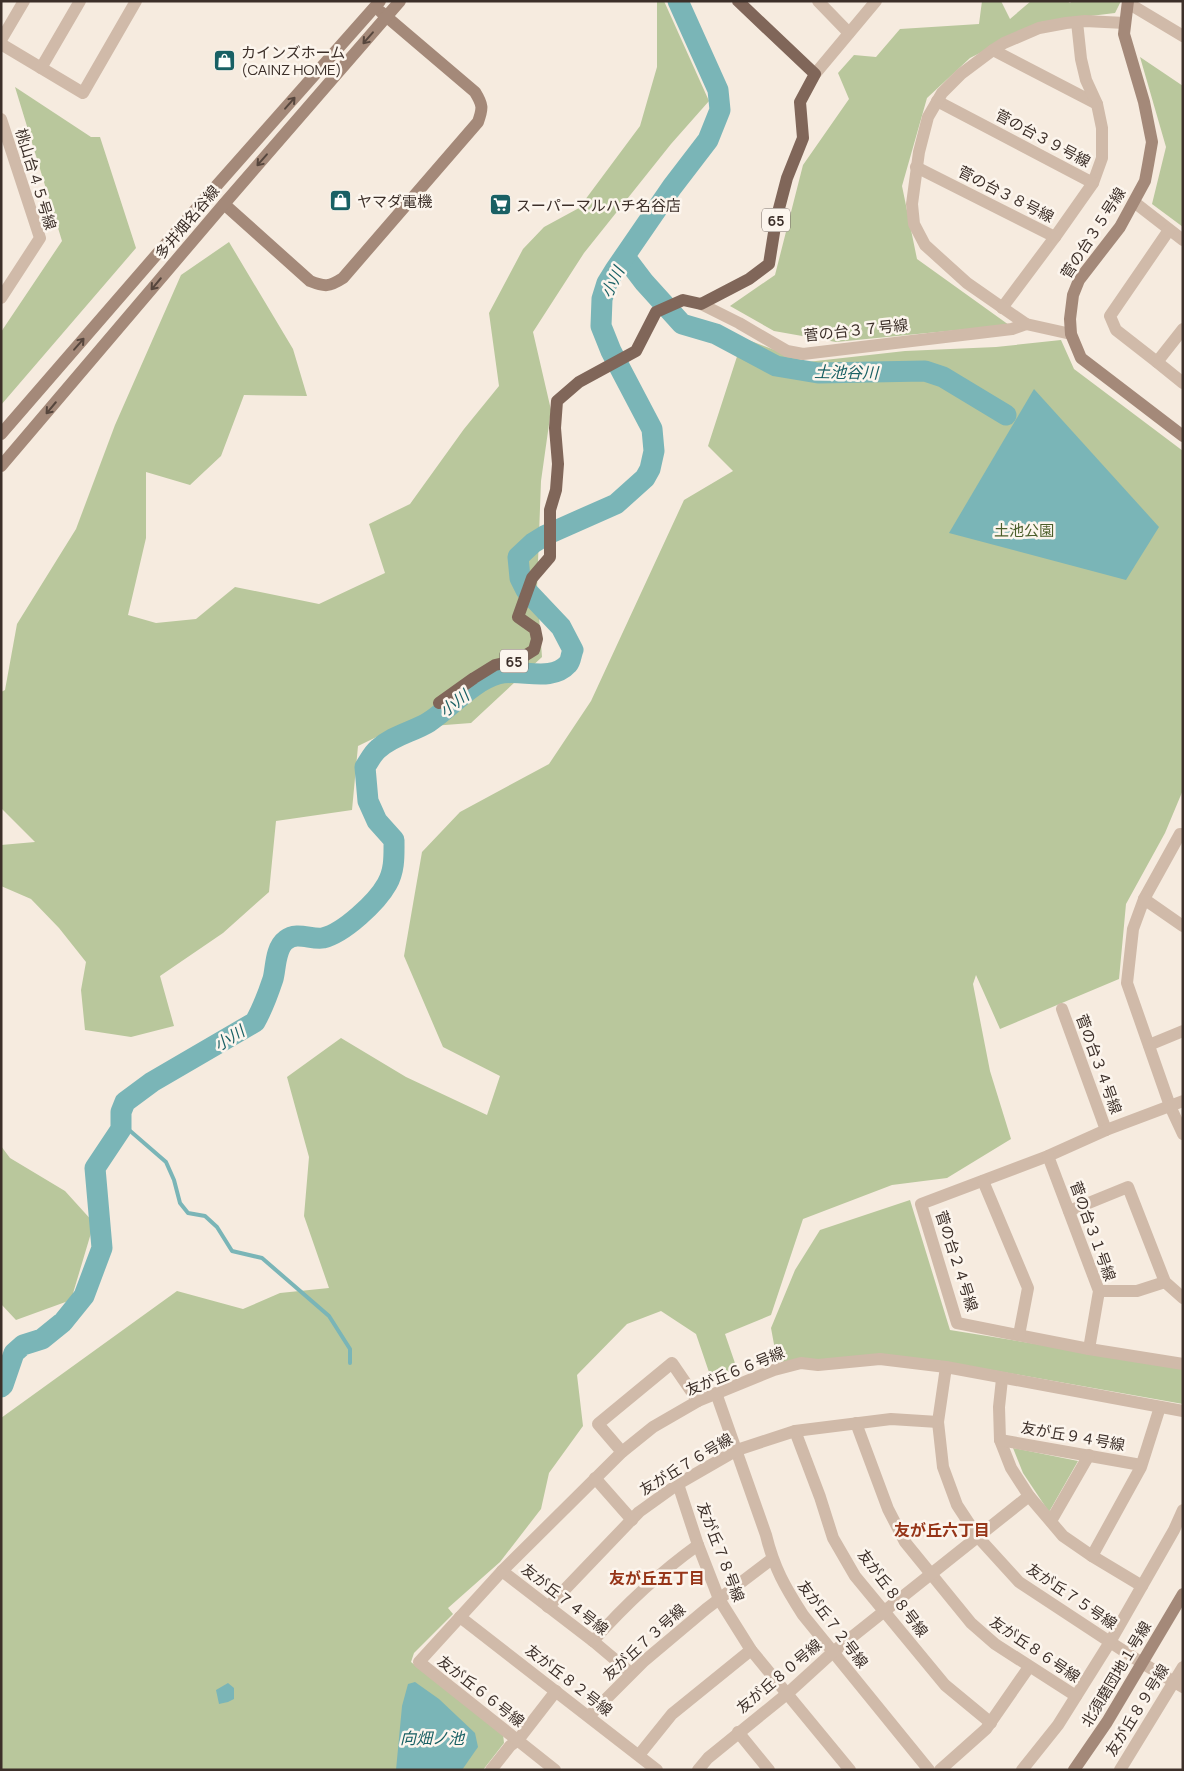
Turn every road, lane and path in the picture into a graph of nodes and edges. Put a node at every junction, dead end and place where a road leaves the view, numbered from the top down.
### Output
1 (24, 1) edge
2 (80, 1) edge
3 (136, 1) edge
4 (400, 1) edge
5 (738, 1) edge
6 (818, 1) edge
7 (876, 1) edge
8 (1128, 2) edge
9 (377, 4) edge
10 (387, 17) junction
11 (1077, 22) junction
12 (1124, 23) junction
13 (849, 32) junction
14 (1183, 36) edge
15 (1, 40) edge
16 (1, 44) edge
17 (994, 50) junction
18 (41, 68) junction
19 (814, 74) junction
20 (938, 101) junction
21 (1097, 104) junction
22 (1, 119) edge
23 (916, 167) junction
24 (1093, 183) junction
25 (1134, 202) junction
26 (224, 204) junction
27 (1169, 230) junction
28 (1055, 237) junction
29 (1183, 240) edge
30 (1, 298) edge
31 (701, 304) junction
32 (1002, 308) junction
33 (1026, 324) junction
34 (1183, 329) edge
35 (1072, 334) junction
36 (1157, 362) junction
37 (1183, 383) edge
38 (1, 434) edge
39 (1183, 436) edge
40 (1, 466) edge
41 (439, 703) dead end
42 (1182, 832) edge
43 (1144, 899) junction
44 (1183, 926) edge
45 (1062, 1009) dead end
46 (1183, 1030) edge
47 (1149, 1044) junction
48 (1183, 1101) edge
49 (1170, 1106) junction
50 (1106, 1130) junction
51 (1183, 1134) edge
52 (1048, 1156) junction
53 (983, 1180) junction
54 (1069, 1211) junction
55 (1165, 1282) junction
56 (1099, 1291) junction
57 (1183, 1298) edge
58 (1019, 1335) junction
59 (1089, 1349) junction
60 (1183, 1364) edge
61 (946, 1367) junction
62 (1002, 1379) junction
63 (716, 1393) junction
64 (698, 1401) junction
65 (1160, 1407) junction
66 (1183, 1411) edge
67 (938, 1422) junction
68 (856, 1423) junction
69 (795, 1431) junction
70 (1000, 1440) junction
71 (737, 1450) junction
72 (622, 1452) junction
73 (1089, 1455) junction
74 (1141, 1465) junction
75 (595, 1478) junction
76 (678, 1484) junction
77 (1029, 1496) junction
78 (1183, 1510) edge
79 (632, 1520) junction
80 (1051, 1521) junction
81 (978, 1537) junction
82 (698, 1545) junction
83 (1092, 1556) junction
84 (772, 1559) junction
85 (502, 1571) junction
86 (932, 1574) junction
87 (1142, 1586) junction
88 (1183, 1594) edge
89 (719, 1599) junction
90 (548, 1607) junction
91 (883, 1612) junction
92 (460, 1617) junction
93 (593, 1641) junction
94 (1110, 1642) junction
95 (751, 1650) junction
96 (833, 1652) junction
97 (1142, 1663) junction
98 (1029, 1667) junction
99 (1183, 1667) edge
100 (631, 1673) junction
101 (1178, 1684) edge
102 (556, 1690) junction
103 (788, 1693) junction
104 (1076, 1696) junction
105 (589, 1716) junction
106 (991, 1722) junction
107 (738, 1732) junction
108 (518, 1740) junction
109 (639, 1755) junction
110 (491, 1770) edge
111 (555, 1770) edge
112 (657, 1770) edge
113 (698, 1770) edge
114 (769, 1770) edge
115 (850, 1770) edge
116 (929, 1770) edge
117 (940, 1770) edge
118 (1022, 1770) edge
119 (1074, 1770) edge
120 (1120, 1770) edge

1 - 15 street
2 - 18 street
3 - 18 street
4 - 10 street, 多井畑名谷線
5 - 19 main road
6 - 13 street
7 - 13 street
8 - 12 street, 菅の台３５号線
8 - 14 street
9 - 10 street
38 -> 9 street, 多井畑名谷線
10 -> 26 street, 多井畑名谷線
10 - 26 street
11 - 12 street
11 - 17 street
11 - 21 street, 菅の台３９号線
12 - 25 street, 菅の台３５号線
13 - 19 street
16 - 18 street
17 - 20 street
17 - 21 street
19 - 31 main road, 65
20 - 23 street
20 - 24 street, 菅の台３９号線
21 - 24 street, 菅の台３９号線
22 - 30 street, 桃山台４５号線
23 - 28 street, 菅の台３８号線
23 - 32 street
24 - 28 street
25 - 27 street
25 - 35 street, 菅の台３５号線
26 -> 40 street, 多井畑名谷線
27 - 29 street
27 - 36 street
28 - 32 street, 菅の台３８号線
31 - 33 street, 菅の台３７号線
31 - 41 main road, 65
32 - 33 street
33 - 35 street
34 - 36 street
35 - 39 street, 菅の台３５号線
36 - 37 street
42 - 43 street
43 - 44 street
43 - 47 street
45 - 50 street, 菅の台３４号線
46 - 47 street
47 - 49 street
48 - 49 street, 菅の台２４号線
49 - 50 street, 菅の台２４号線
49 - 51 street
50 - 52 street, 菅の台２４号線
52 - 53 street, 菅の台２４号線
52 - 54 street, 菅の台３１号線
53 - 58 street
53 - 58 street, 菅の台２４号線
54 - 55 street
54 - 56 street, 菅の台３１号線
55 - 56 street
55 - 57 street
56 - 59 street, 菅の台３１号線
58 - 59 street, 菅の台２４号線
59 - 60 street, 菅の台２４号線
61 - 62 street, 友が丘６６号線
61 - 63 street, 友が丘６６号線
61 - 67 street, 友が丘７５号線
62 - 65 street, 友が丘６６号線
62 - 70 street
63 - 64 street, 友が丘６６号線
63 - 71 street, 友が丘７２号線
64 - 72 street, 友が丘６６号線
64 - 72 street
65 - 66 street, 友が丘６６号線
65 - 74 street
67 - 68 street, 友が丘７６号線
67 - 81 street, 友が丘７５号線
68 - 69 street, 友が丘７６号線
68 - 86 street, 友が丘８６号線
69 - 71 street, 友が丘７６号線
69 - 91 street, 友が丘８８号線
70 - 73 street, 友が丘９４号線
70 - 77 street
71 - 76 street, 友が丘７６号線
71 - 84 street, 友が丘７２号線
72 - 75 street, 友が丘６６号線
73 - 74 street, 友が丘９４号線
73 - 80 street
74 - 83 street
75 - 79 street
75 - 85 street, 友が丘６６号線
76 - 79 street, 友が丘７６号線
76 - 82 street, 友が丘７８号線
77 - 80 street
77 - 81 street, 友が丘８０号線
78 - 87 street
79 - 90 street, 友が丘７６号線
80 - 83 street
81 - 86 street, 友が丘８０号線
81 - 94 street, 友が丘７５号線
82 - 89 street, 友が丘７８号線
82 - 93 street
83 - 87 street
84 - 89 street, 友が丘７３号線
84 - 96 street, 友が丘７２号線
85 - 90 street, 友が丘７４号線
85 - 92 street, 友が丘６６号線
86 - 91 street, 友が丘８０号線
86 - 98 street, 友が丘８６号線
87 - 94 street
88 - 97 street, 北須磨団地１号線
89 - 95 street, 友が丘７８号線
89 - 100 street, 友が丘７３号線
90 - 93 street, 友が丘７４号線
91 - 96 street, 友が丘８０号線
91 - 106 street, 友が丘８８号線
92 - 102 street, 友が丘８２号線
92 - 108 street, 友が丘６６号線
93 - 100 street, 友が丘７４号線
94 - 97 street, 友が丘７５号線
94 - 104 street
95 - 103 street, 友が丘７８号線
95 - 109 street
96 - 103 street, 友が丘８０号線
96 - 116 street, 友が丘７２号線
97 - 101 street, 友が丘７５号線
97 - 119 street, 北須磨団地１号線
98 - 104 street, 友が丘８６号線
98 - 106 street
99 - 101 street, 友が丘８９号線
100 - 105 street, 友が丘７３号線
101 - 120 street, 友が丘８９号線
102 - 105 street, 友が丘８２号線
102 - 108 street
103 - 107 street, 友が丘８０号線
103 - 115 street, 友が丘７８号線
104 - 118 street
105 - 109 street, 友が丘８２号線
106 - 117 street
107 - 113 street, 友が丘８０号線
107 - 114 street
108 - 110 street
108 - 111 street, 友が丘６６号線
109 - 112 street, 友が丘８２号線

